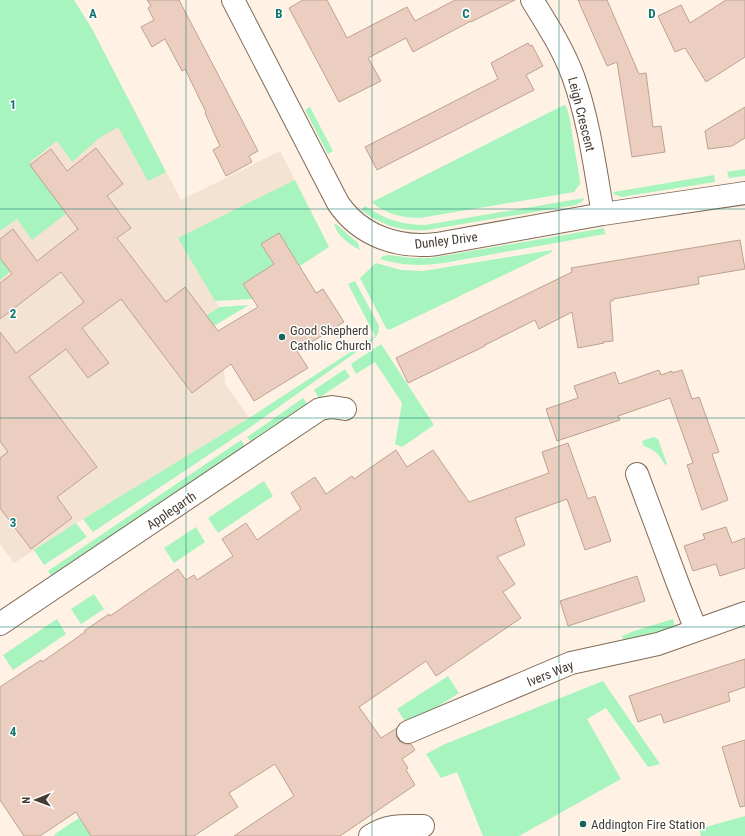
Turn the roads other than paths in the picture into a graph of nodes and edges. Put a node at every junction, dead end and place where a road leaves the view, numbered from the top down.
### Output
1 (233, 0) edge
2 (532, 0) edge
3 (745, 193) edge
4 (602, 214) junction
5 (345, 409) dead end
6 (637, 474) dead end
7 (745, 613) edge
8 (0, 624) edge
9 (696, 630) junction
10 (408, 732) dead end
11 (423, 826) dead end
12 (370, 836) edge

1 - 4 street, Dunley Drive
2 - 4 street, Leigh Crescent
3 - 4 street, Dunley Drive
5 - 8 street, Applegarth
6 - 9 street
7 - 9 street, Ivers Way
9 - 10 street, Ivers Way
11 - 12 street

